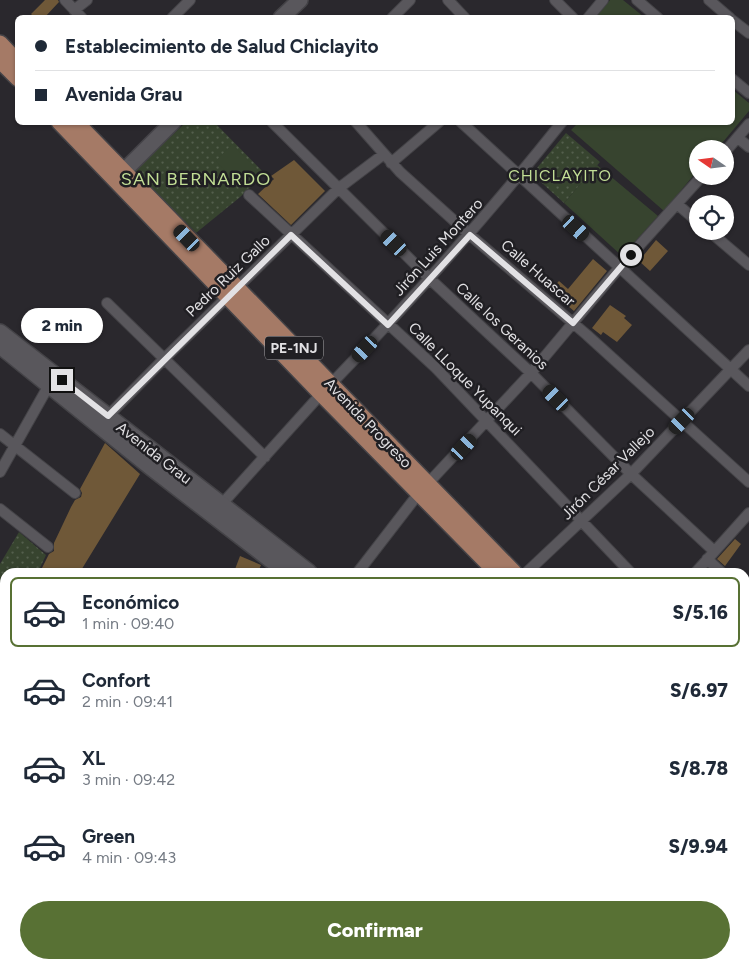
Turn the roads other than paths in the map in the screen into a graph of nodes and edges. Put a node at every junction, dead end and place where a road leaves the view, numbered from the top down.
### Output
1 (65, 0) edge
2 (87, 0) edge
3 (190, 0) edge
4 (300, 0) edge
5 (410, 0) edge
6 (448, 0) edge
7 (555, 0) edge
8 (603, 0) edge
9 (637, 0) edge
10 (709, 0) edge
11 (74, 10) junction
12 (79, 15) edge
13 (175, 15) edge
14 (285, 15) edge
15 (395, 15) edge
16 (462, 15) edge
17 (570, 15) edge
18 (590, 15) edge
19 (654, 15) edge
20 (726, 15) edge
21 (735, 22) edge
22 (749, 33) edge
23 (0, 43) edge
24 (15, 59) edge
25 (0, 61) edge
26 (15, 76) edge
27 (735, 82) edge
28 (749, 93) edge
29 (749, 124) edge
30 (62, 125) edge
31 (78, 125) edge
32 (170, 125) edge
33 (278, 125) edge
34 (359, 125) edge
35 (435, 125) edge
36 (463, 125) edge
37 (560, 125) edge
38 (738, 138) junction
39 (734, 142) edge
40 (749, 147) edge
41 (384, 154) junction
42 (391, 163) junction
43 (120, 176) junction
44 (519, 176) junction
45 (694, 185) edge
46 (339, 188) junction
47 (249, 195) dead end
48 (677, 204) junction
49 (689, 214) edge
50 (291, 235) junction
51 (470, 235) junction
52 (720, 240) edge
53 (749, 265) edge
54 (620, 268) junction
55 (430, 279) junction
56 (232, 293) junction
57 (107, 303) dead end
58 (573, 323) junction
59 (388, 325) junction
60 (0, 332) edge
61 (0, 346) edge
62 (749, 350) edge
63 (165, 358) junction
64 (731, 369) junction
65 (531, 373) junction
66 (49, 385) junction
67 (749, 386) edge
68 (326, 390) junction
69 (104, 421) junction
70 (682, 421) junction
71 (487, 422) junction
72 (0, 434) edge
73 (15, 446) junction
74 (265, 457) junction
75 (0, 472) edge
76 (631, 474) junction
77 (749, 482) edge
78 (424, 489) junction
79 (75, 493) dead end
80 (222, 505) junction
81 (0, 508) edge
82 (749, 513) edge
83 (582, 522) junction
84 (48, 547) dead end
85 (710, 555) junction
86 (281, 568) edge
87 (304, 568) edge
88 (361, 568) edge
89 (493, 568) edge
90 (510, 568) edge
91 (531, 568) edge
92 (626, 568) edge
93 (699, 568) edge
94 (718, 568) edge

1 - 11 street
2 - 11 street
3 - 13 street
4 - 14 street
5 - 15 street
6 - 16 street
7 - 17 street
8 - 18 street
9 - 19 street
10 - 20 street
11 - 12 street
21 - 22 street
23 - 24 main road
25 - 26 main road
27 - 28 street
29 - 38 street
30 - 43 main road, Avenida Progreso / PE-1NJ
31 - 43 main road, Avenida Progreso / PE-1NJ
32 - 43 street
33 - 46 street, Calle los Geranios
34 - 41 street, Calle Huascar
35 - 42 street
36 - 44 street
37 - 44 street, Jirón Luis Montero
38 - 39 street
38 - 40 street
41 - 42 street, Calle Huascar
41 - 46 street, Pedro Ruiz Gallo
42 - 51 street, Calle Huascar
43 - 56 main road, Avenida Progreso / PE-1NJ
44 - 51 street, Jirón Luis Montero
44 - 54 street
45 - 48 street
46 - 50 street, Pedro Ruiz Gallo
46 - 55 street, Calle los Geranios
47 - 50 street, Calle LLoque Yupanqui
48 - 49 street
48 - 54 street
50 - 56 street, Pedro Ruiz Gallo
50 - 59 street, Calle LLoque Yupanqui
51 - 55 street, Jirón Luis Montero
51 - 58 street, Calle Huascar
52 - 53 street
54 - 58 street
54 - 64 street
55 - 59 street, Jirón Luis Montero
55 - 65 street, Calle los Geranios
56 - 63 street, Pedro Ruiz Gallo
56 - 68 main road, Avenida Progreso / PE-1NJ
57 - 63 street
58 - 65 street
58 - 70 street, Calle Huascar
59 - 68 street, Jirón Luis Montero
59 - 71 street, Calle LLoque Yupanqui
60 - 69 street, Avenida Grau
61 - 66 street, Avenida Grau
62 - 64 street, Jirón César Vallejo
63 - 69 street, Pedro Ruiz Gallo
63 - 74 street
64 - 67 street
64 - 70 street, Jirón César Vallejo
65 - 71 street
65 - 76 street, Calle los Geranios
66 - 69 street, Avenida Grau
66 - 73 street
68 - 74 street, Jirón Luis Montero
68 - 78 main road, Avenida Progreso / PE-1NJ
69 - 80 street, Avenida Grau
69 - 86 street, Avenida Grau
70 - 76 street, Jirón César Vallejo
70 - 77 street, Calle Huascar
71 - 78 street
71 - 83 street, Calle LLoque Yupanqui
72 - 73 street
73 - 75 street
73 - 79 street
74 - 80 street, Jirón Luis Montero
76 - 83 street, Jirón César Vallejo
76 - 85 street, Calle los Geranios
78 - 88 street
78 - 89 main road, Avenida Progreso / PE-1NJ
78 - 90 main road, Avenida Progreso / PE-1NJ
80 - 87 street, Avenida Grau
81 - 84 street
82 - 85 street
83 - 91 street, Jirón César Vallejo
83 - 92 street, Calle LLoque Yupanqui
85 - 93 street
85 - 94 street, Calle los Geranios

